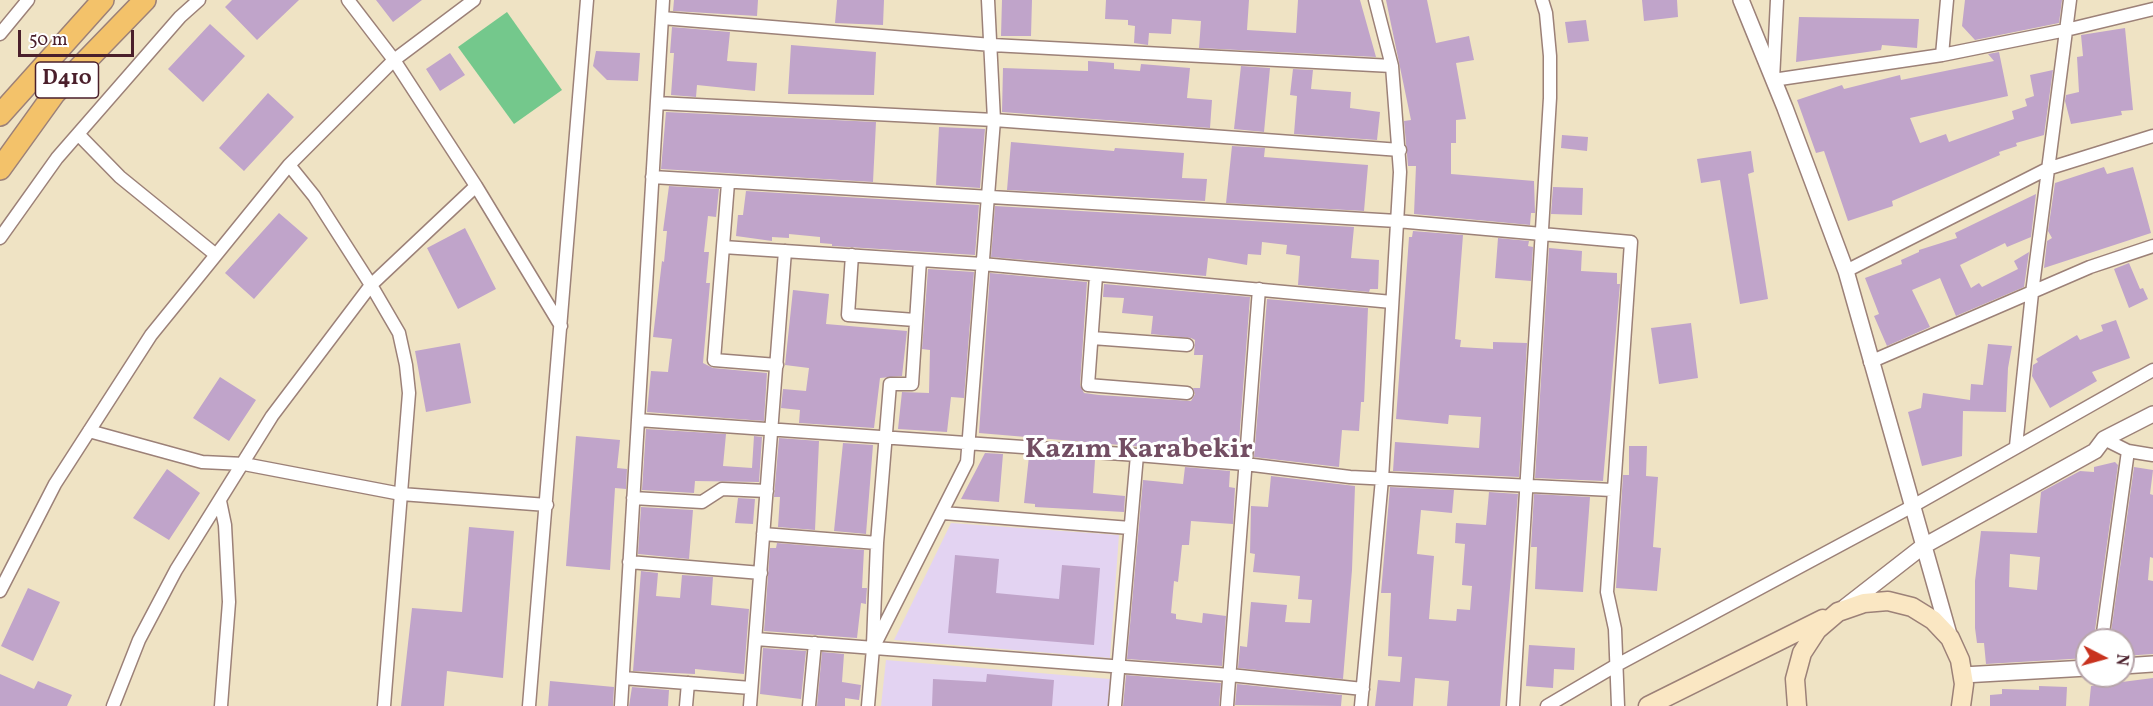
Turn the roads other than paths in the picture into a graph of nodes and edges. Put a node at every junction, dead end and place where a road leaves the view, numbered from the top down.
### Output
1 (28, 0) edge
2 (103, 0) edge
3 (145, 0) edge
4 (199, 0) edge
5 (348, 0) edge
6 (474, 0) edge
7 (587, 0) edge
8 (663, 0) edge
9 (988, 0) edge
10 (1376, 0) edge
11 (1542, 0) edge
12 (1741, 0) edge
13 (1777, 0) edge
14 (1947, 0) edge
15 (2070, 0) edge
16 (2153, 9) edge
17 (662, 18) junction
18 (2067, 30) junction
19 (0, 33) edge
20 (992, 45) junction
21 (1942, 55) junction
22 (394, 60) junction
23 (1392, 66) junction
24 (1773, 81) junction
25 (657, 103) junction
26 (0, 114) edge
27 (994, 120) junction
28 (78, 134) junction
29 (2153, 136) edge
30 (1400, 150) junction
31 (289, 165) junction
32 (2047, 169) junction
33 (0, 170) edge
34 (652, 177) junction
35 (728, 183) junction
36 (476, 186) junction
37 (987, 198) junction
38 (1397, 221) junction
39 (1543, 235) junction
40 (0, 238) edge
41 (2153, 246) edge
42 (723, 247) junction
43 (785, 250) junction
44 (216, 255) junction
45 (852, 255) junction
46 (920, 260) junction
47 (982, 264) junction
48 (1846, 271) junction
49 (1096, 276) junction
50 (371, 285) junction
51 (1259, 289) junction
52 (2032, 293) junction
53 (1392, 302) junction
54 (915, 320) junction
55 (561, 326) junction
56 (1092, 338) junction
57 (1187, 345) dead end
58 (1870, 362) junction
59 (777, 365) junction
60 (2153, 370) edge
61 (1186, 393) dead end
62 (2153, 414) edge
63 (638, 420) junction
64 (773, 428) junction
65 (89, 432) junction
66 (885, 436) junction
67 (2104, 438) junction
68 (968, 441) junction
69 (2016, 446) junction
70 (2128, 451) junction
71 (1137, 455) junction
72 (2153, 455) edge
73 (244, 464) junction
74 (1245, 464) junction
75 (1382, 479) junction
76 (1527, 487) junction
77 (1612, 490) junction
78 (767, 491) junction
79 (401, 494) junction
80 (633, 498) junction
81 (220, 501) junction
82 (547, 505) junction
83 (1911, 507) junction
84 (943, 513) junction
85 (1130, 528) junction
86 (763, 534) junction
87 (877, 543) junction
88 (1922, 547) junction
89 (629, 562) junction
90 (761, 573) junction
91 (0, 591) edge
92 (1838, 612) junction
93 (2104, 628) edge
94 (1950, 638) junction
95 (756, 639) junction
96 (815, 643) junction
97 (873, 648) junction
98 (2153, 664) edge
99 (2135, 665) edge
100 (1117, 666) junction
101 (2075, 669) edge
102 (1615, 672) junction
103 (1230, 675) junction
104 (623, 678) junction
105 (1963, 679) junction
106 (688, 683) junction
107 (751, 688) junction
108 (1363, 689) junction
109 (113, 706) edge
110 (221, 706) edge
111 (384, 706) edge
112 (530, 706) edge
113 (621, 706) edge
114 (686, 706) edge
115 (750, 706) edge
116 (809, 706) edge
117 (868, 706) edge
118 (1115, 706) edge
119 (1227, 706) edge
120 (1361, 706) edge
121 (1513, 706) edge
122 (1547, 706) edge
123 (1618, 706) edge
124 (1648, 706) edge
125 (1797, 706) edge
126 (1961, 706) edge
127 (1970, 706) edge

1 - 19 street
2 - 26 highway, D410
3 - 33 highway, D410
4 - 28 street
5 - 22 street
6 - 22 street
7 - 55 street
8 - 17 street
9 - 20 street
10 - 23 street
11 - 39 street
12 - 24 street
13 - 24 street
14 - 21 street
15 - 18 street
16 - 18 street
17 - 20 street
17 - 25 street
18 - 21 street
18 - 32 street
20 - 23 street
20 - 27 street
21 - 24 street
22 - 31 street
22 - 36 street
23 - 30 street
24 - 48 street
25 - 27 street
25 - 34 street
27 - 30 street
27 - 37 street
28 - 40 street
28 - 44 street
29 - 32 street
30 - 38 street
31 - 44 street
31 - 50 street
32 - 48 street
32 - 52 street
34 - 35 street
34 - 63 street
35 - 37 street
35 - 42 street
36 - 50 street
36 - 55 street
37 - 38 street
37 - 47 street
38 - 39 street
38 - 53 street
39 - 76 street
39 - 77 street
41 - 52 street
42 - 43 street
42 - 59 street
43 - 45 street
43 - 59 street
44 - 65 street
45 - 46 street
45 - 54 street
46 - 47 street
46 - 54 street
47 - 49 street
47 - 68 street
48 - 58 street
49 - 51 street
49 - 56 street
50 - 73 street
50 - 79 street
51 - 53 street
51 - 74 street
52 - 58 street
52 - 69 street
53 - 75 street
54 - 66 street
55 - 82 street
56 - 57 street
56 - 61 street
58 - 83 street
59 - 64 street
60 - 69 street
62 - 67 street
63 - 64 street
63 - 80 street
64 - 66 street
64 - 78 street
65 - 73 street
65 - 91 street
66 - 68 street
66 - 87 street
67 - 70 street
67 - 88 street
68 - 71 street
68 - 84 street
69 - 83 street
70 - 72 street
70 - 93 street
71 - 74 street
71 - 85 street
73 - 79 street
73 - 81 street
74 - 75 street
74 - 103 street
75 - 76 street
75 - 108 street
76 - 77 street
76 - 121 street
77 - 102 street
78 - 80 street
78 - 86 street
79 - 82 street
79 - 111 street
80 - 89 street
81 - 109 street
81 - 110 street
82 - 112 street
83 - 88 street
83 - 102 street
84 - 85 street
84 - 97 street
85 - 100 street
86 - 87 street
86 - 90 street
87 - 97 street
88 - 92 street
88 - 94 street
89 - 90 street
89 - 104 street
90 - 95 street
92 - 94 main road
92 - 124 main road
92 - 125 main road
94 - 105 main road
95 - 96 street
95 - 107 street
96 - 97 street
96 - 116 street
97 - 100 street
97 - 117 street
98 - 99 street
100 - 103 street
100 - 118 street
101 - 105 street
102 - 122 street
102 - 123 street
103 - 108 street
103 - 119 street
104 - 106 street
104 - 113 street
105 - 126 main road
105 - 127 main road
106 - 107 street
106 - 114 street
107 - 115 street
108 - 120 street

